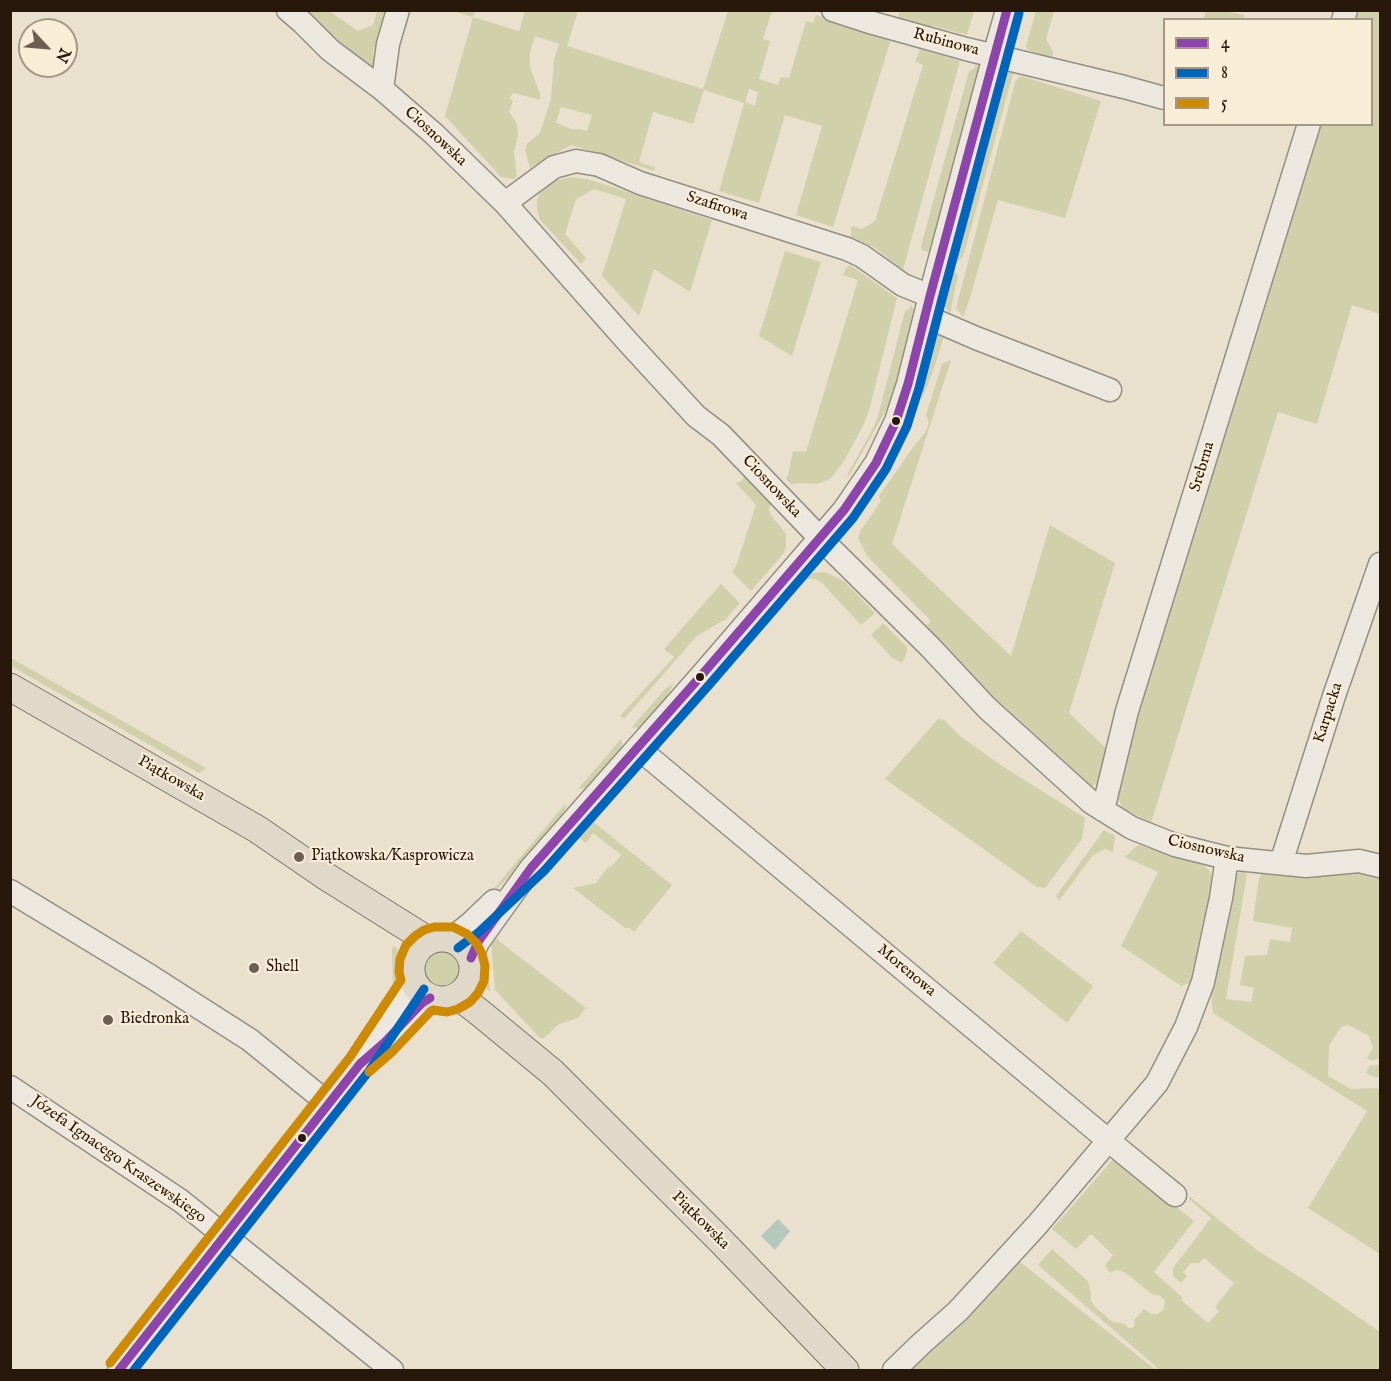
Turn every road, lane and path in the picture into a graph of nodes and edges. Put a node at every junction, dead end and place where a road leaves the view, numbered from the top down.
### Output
1 (288, 10) edge
2 (398, 10) edge
3 (833, 10) edge
4 (1007, 10) edge
5 (994, 56) junction
6 (382, 89) junction
7 (1163, 99) edge
8 (1308, 126) edge
9 (505, 203) junction
10 (927, 306) junction
11 (1110, 390) dead end
12 (820, 538) junction
13 (1380, 564) edge
14 (10, 687) edge
15 (638, 748) junction
16 (1103, 810) junction
17 (1227, 858) junction
18 (1281, 863) junction
19 (1380, 866) edge
20 (531, 868) junction
21 (327, 877) junction
22 (10, 891) edge
23 (440, 940) junction
24 (471, 968) junction
25 (427, 985) junction
26 (554, 1072) junction
27 (10, 1087) edge
28 (329, 1104) junction
29 (1109, 1141) junction
30 (1175, 1195) dead end
31 (224, 1236) junction
32 (119, 1371) edge
33 (392, 1371) edge
34 (845, 1371) edge
35 (894, 1371) edge

1 - 6 street, Ciosnowska
2 - 6 street
3 - 5 street, Rubinowa
4 - 5 street
5 - 7 street, Rubinowa
5 - 10 street
6 - 9 street, Ciosnowska
8 - 16 street, Srebrna
9 - 10 street, Szafirowa
9 - 12 street, Ciosnowska
10 - 11 street, Szafirowa
10 - 12 street
12 - 15 street
12 - 16 street, Ciosnowska
13 - 18 street, Karpacka
14 - 21 main road, Piątkowska
15 - 20 street
15 - 29 street, Morenowa
16 - 17 street, Ciosnowska
17 - 18 street, Ciosnowska
17 - 29 street
18 - 19 street, Ciosnowska
20 - 23 street
20 - 24 street
21 - 23 main road, Piątkowska
21 - 25 main road, Piątkowska
22 - 28 street
23 - 24 main road
23 - 25 main road
24 - 25 main road
24 - 26 main road, Piątkowska
25 - 26 main road, Piątkowska
25 - 28 street
26 - 34 main road, Piątkowska
27 - 31 street, Józefa Ignacego Kraszewskiego
28 - 31 street
29 - 30 street, Morenowa
29 - 35 street
31 - 32 street
31 - 33 street, Józefa Ignacego Kraszewskiego

